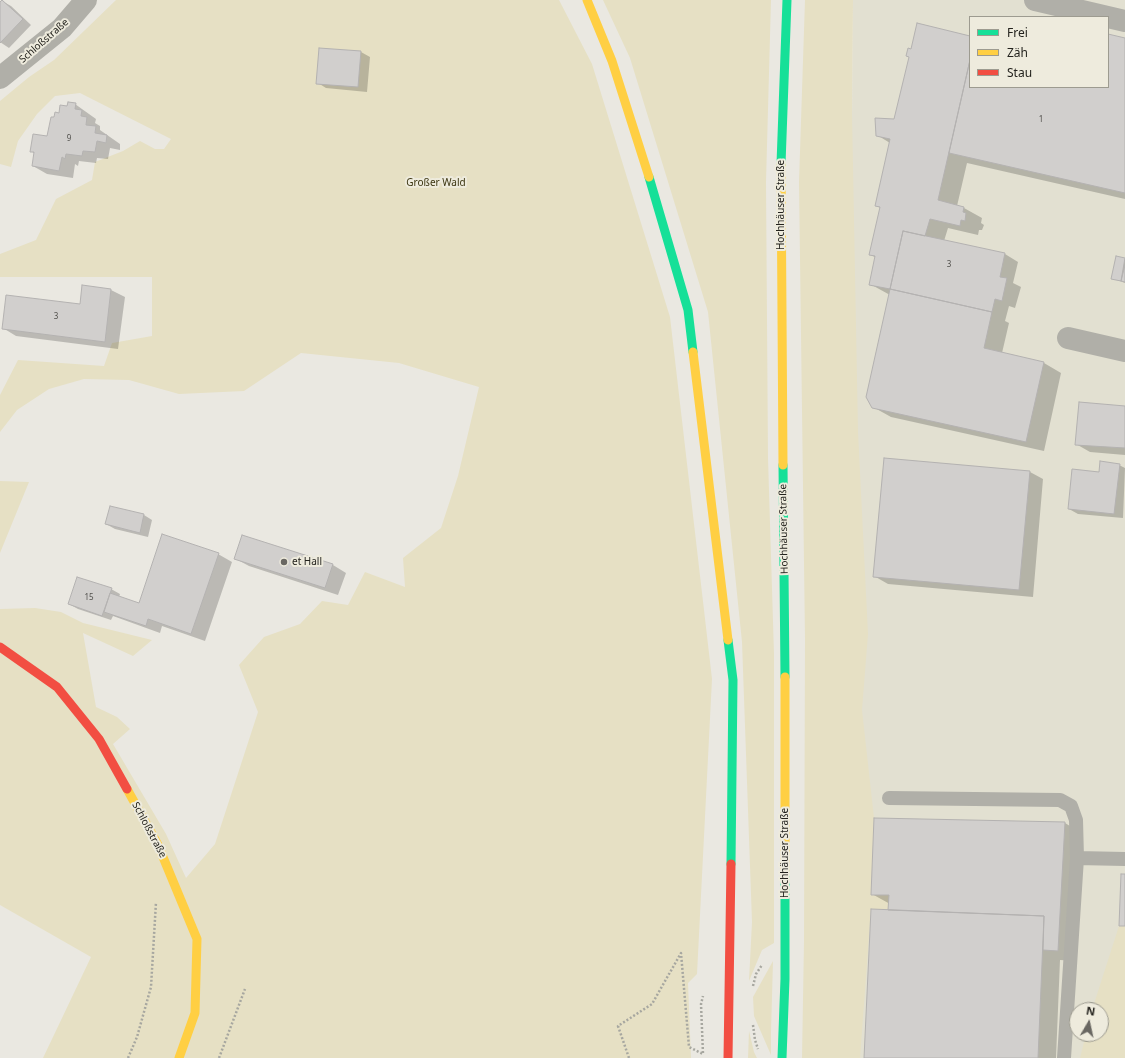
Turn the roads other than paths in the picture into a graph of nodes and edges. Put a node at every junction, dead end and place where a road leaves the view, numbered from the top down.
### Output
1 (86, 0) edge
2 (587, 0) edge
3 (787, 0) edge
4 (1034, 0) edge
5 (1103, 16) edge
6 (1109, 17) edge
7 (1125, 21) edge
8 (0, 78) edge
9 (1068, 338) dead end
10 (1125, 351) edge
11 (0, 647) edge
12 (889, 798) dead end
13 (1077, 858) junction
14 (1125, 858) edge
15 (179, 1058) edge
16 (728, 1058) edge
17 (782, 1058) edge
18 (1064, 1058) edge

1 - 8 street, Schloßstraße
2 - 16 main road
3 - 17 main road, Hochhäuser Straße
4 - 5 street
6 - 7 street
9 - 10 street
11 - 15 main road, Schloßstraße
12 - 13 lane
13 - 14 lane
13 - 18 lane

